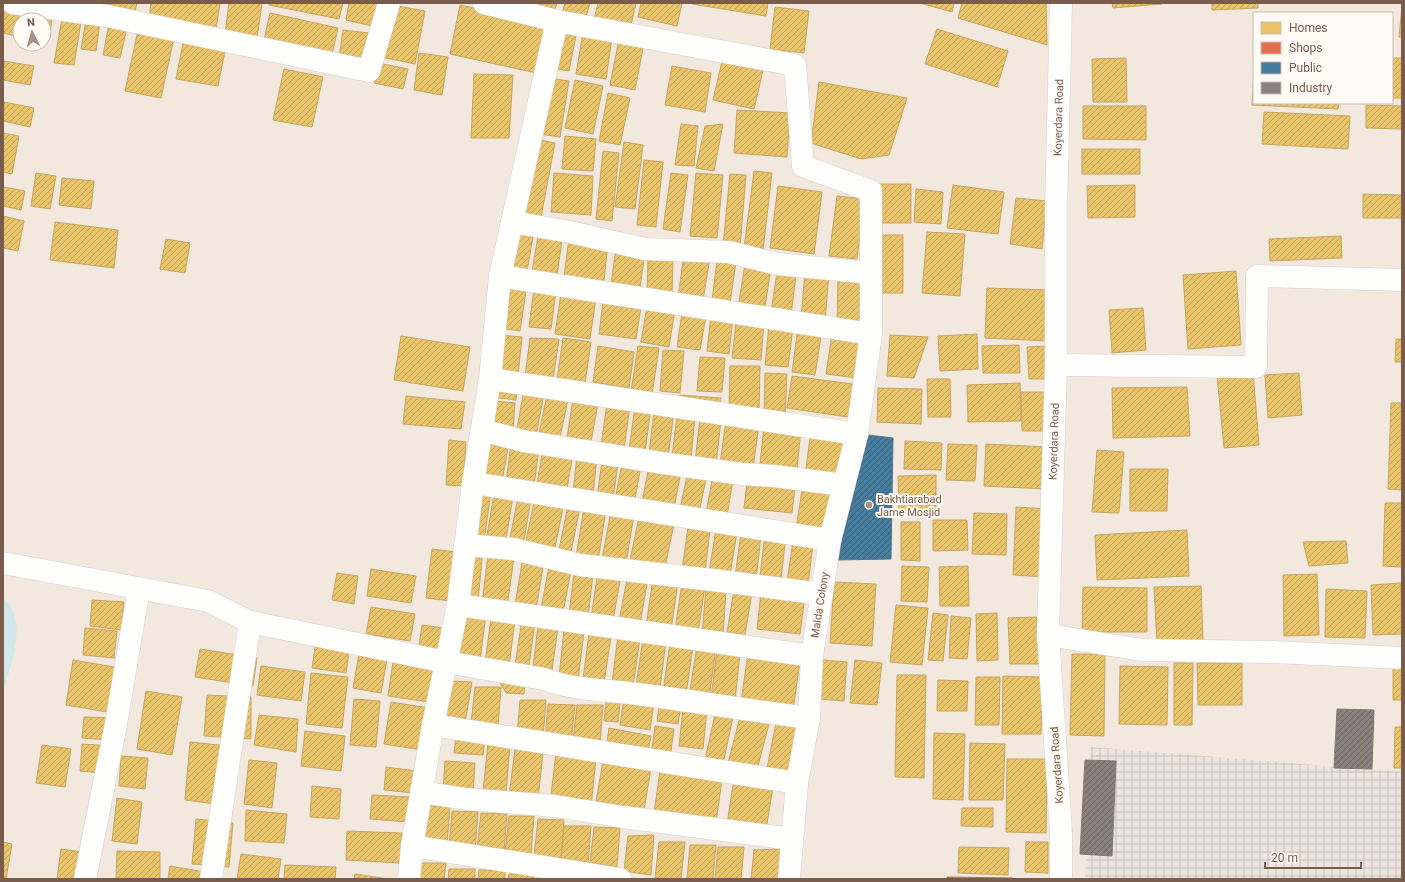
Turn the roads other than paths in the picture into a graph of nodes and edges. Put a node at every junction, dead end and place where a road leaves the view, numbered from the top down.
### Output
1 (13, 3) edge
2 (389, 3) edge
3 (484, 3) edge
4 (1061, 3) edge
5 (557, 21) junction
6 (512, 222) junction
7 (871, 273) junction
8 (500, 276) junction
9 (1402, 280) edge
10 (872, 334) junction
11 (1056, 365) junction
12 (490, 379) junction
13 (482, 430) junction
14 (856, 434) junction
15 (472, 483) junction
16 (844, 485) junction
17 (830, 540) junction
18 (465, 545) junction
19 (3, 563) edge
20 (138, 588) junction
21 (822, 594) junction
22 (458, 605) junction
23 (250, 622) junction
24 (1048, 635) junction
25 (812, 656) junction
26 (1402, 658) edge
27 (446, 662) junction
28 (809, 718) junction
29 (433, 725) junction
30 (797, 782) junction
31 (421, 792) junction
32 (792, 839) junction
33 (412, 846) junction
34 (84, 879) edge
35 (211, 879) edge
36 (409, 879) edge
37 (620, 879) edge
38 (789, 879) edge
39 (1061, 879) edge

1 - 2 street
3 - 5 street
4 - 11 street, Koyerdara Road
5 - 6 street
5 - 7 street, Malda Colony
6 - 7 street
6 - 8 street
7 - 10 street, Malda Colony
8 - 10 street
8 - 12 street
9 - 11 street
10 - 14 street, Malda Colony
11 - 24 street, Koyerdara Road
12 - 13 street
12 - 14 street
13 - 15 street
13 - 16 street
14 - 16 street, Malda Colony
15 - 17 street
15 - 18 street
16 - 17 street, Malda Colony
17 - 21 street, Malda Colony
18 - 21 street
18 - 22 street
19 - 20 street
20 - 23 street
20 - 34 street
21 - 25 street, Malda Colony
22 - 25 street
22 - 27 street
23 - 27 street
23 - 35 street
24 - 26 street
24 - 39 street, Koyerdara Road
25 - 28 street, Malda Colony
27 - 28 street
27 - 29 street
28 - 30 street, Malda Colony
29 - 30 street
29 - 31 street
30 - 32 street, Malda Colony
31 - 32 street
31 - 33 street
32 - 38 street, Malda Colony
33 - 36 street
33 - 37 street

